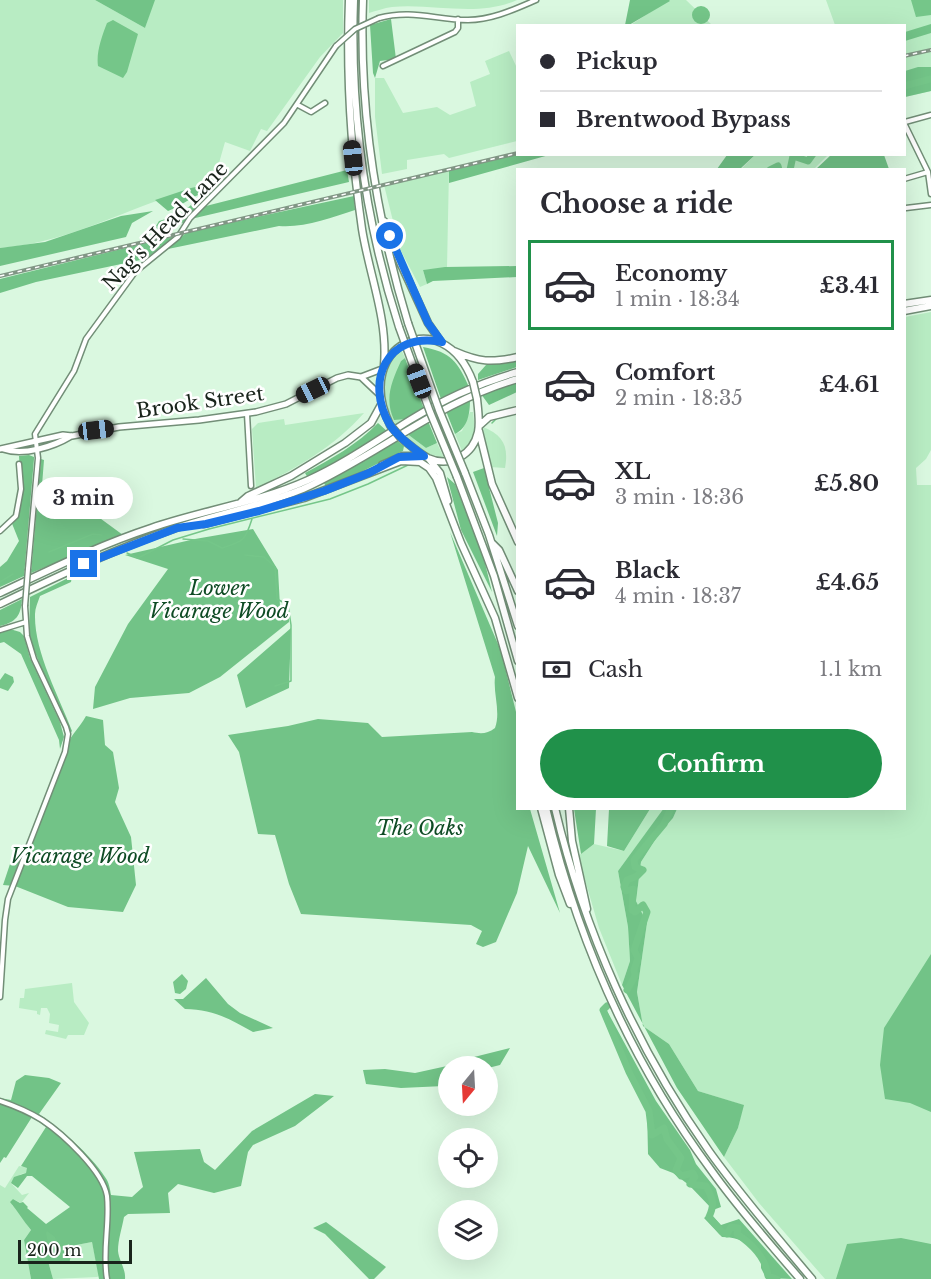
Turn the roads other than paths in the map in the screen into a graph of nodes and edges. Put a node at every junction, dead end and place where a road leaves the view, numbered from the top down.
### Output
1 (349, 0) edge
2 (354, 0) edge
3 (363, 0) edge
4 (536, 0) edge
5 (458, 19) junction
6 (383, 66) dead end
7 (325, 102) dead end
8 (298, 105) junction
9 (931, 115) edge
10 (906, 122) edge
11 (906, 127) edge
12 (357, 135) junction
13 (930, 174) edge
14 (906, 179) edge
15 (931, 194) edge
16 (931, 205) edge
17 (906, 208) edge
18 (379, 210) junction
19 (369, 260) junction
20 (931, 300) edge
21 (906, 304) edge
22 (931, 306) edge
23 (906, 311) edge
24 (442, 342) junction
25 (454, 350) junction
26 (516, 357) edge
27 (383, 367) junction
28 (516, 373) edge
29 (361, 377) junction
30 (516, 381) edge
31 (380, 395) junction
32 (382, 403) junction
33 (516, 410) edge
34 (247, 414) junction
35 (479, 428) junction
36 (72, 435) junction
37 (36, 441) junction
38 (37, 448) junction
39 (2, 449) edge
40 (426, 457) junction
41 (19, 464) dead end
42 (369, 473) junction
43 (251, 486) dead end
44 (239, 504) junction
45 (450, 513) junction
46 (177, 528) junction
47 (0, 531) edge
48 (516, 538) edge
49 (491, 543) junction
50 (516, 587) edge
51 (0, 593) edge
52 (0, 604) edge
53 (516, 620) edge
54 (26, 622) junction
55 (0, 630) edge
56 (499, 630) junction
57 (516, 654) edge
58 (516, 682) edge
59 (516, 691) edge
60 (542, 810) edge
61 (547, 810) edge
62 (556, 810) edge
63 (568, 810) edge
64 (587, 916) junction
65 (579, 921) junction
66 (0, 997) edge
67 (0, 1101) edge
68 (107, 1279) edge
69 (800, 1279) edge
70 (812, 1279) edge

1 - 19 highway
2 - 12 highway
3 - 18 highway
4 - 5 street, Nag's Head Lane
5 - 6 street
5 - 8 street, Nag's Head Lane, bridge
7 - 8 street
8 - 37 street, Nag's Head Lane
9 - 10 street
11 - 13 street
12 - 19 highway
12 - 57 highway, bridge
13 - 14 street
13 - 15 street
16 - 17 street
18 - 24 highway
18 - 49 highway, bridge
19 - 27 highway
20 - 21 highway
22 - 23 highway
24 - 25 highway
24 - 27 highway
25 - 26 highway
25 - 35 highway, bridge
27 - 29 main road, Brook Street
27 - 31 highway
28 - 44 highway
29 - 31 main road
29 - 34 main road, Brook Street
30 - 46 highway
31 - 32 highway
32 - 40 highway, bridge
32 - 44 highway
33 - 35 highway
34 - 36 main road, Brook Street
34 - 43 street
35 - 40 highway
35 - 48 highway
36 - 37 main road, Brook Street
36 - 38 main road, Brook Street
37 - 38 street
37 - 39 main road, Brook Street
38 - 39 main road, Brook Street
38 - 54 street, bridge
40 - 42 highway
40 - 45 highway
41 - 47 street
42 - 45 highway
42 - 46 highway
44 - 51 highway
45 - 56 highway
46 - 52 highway
49 - 50 highway
49 - 53 highway
54 - 55 street
54 - 66 street
56 - 58 highway
56 - 59 highway
60 - 65 highway
61 - 65 highway
62 - 64 highway
63 - 64 highway
64 - 70 highway
65 - 69 highway
67 - 68 street

